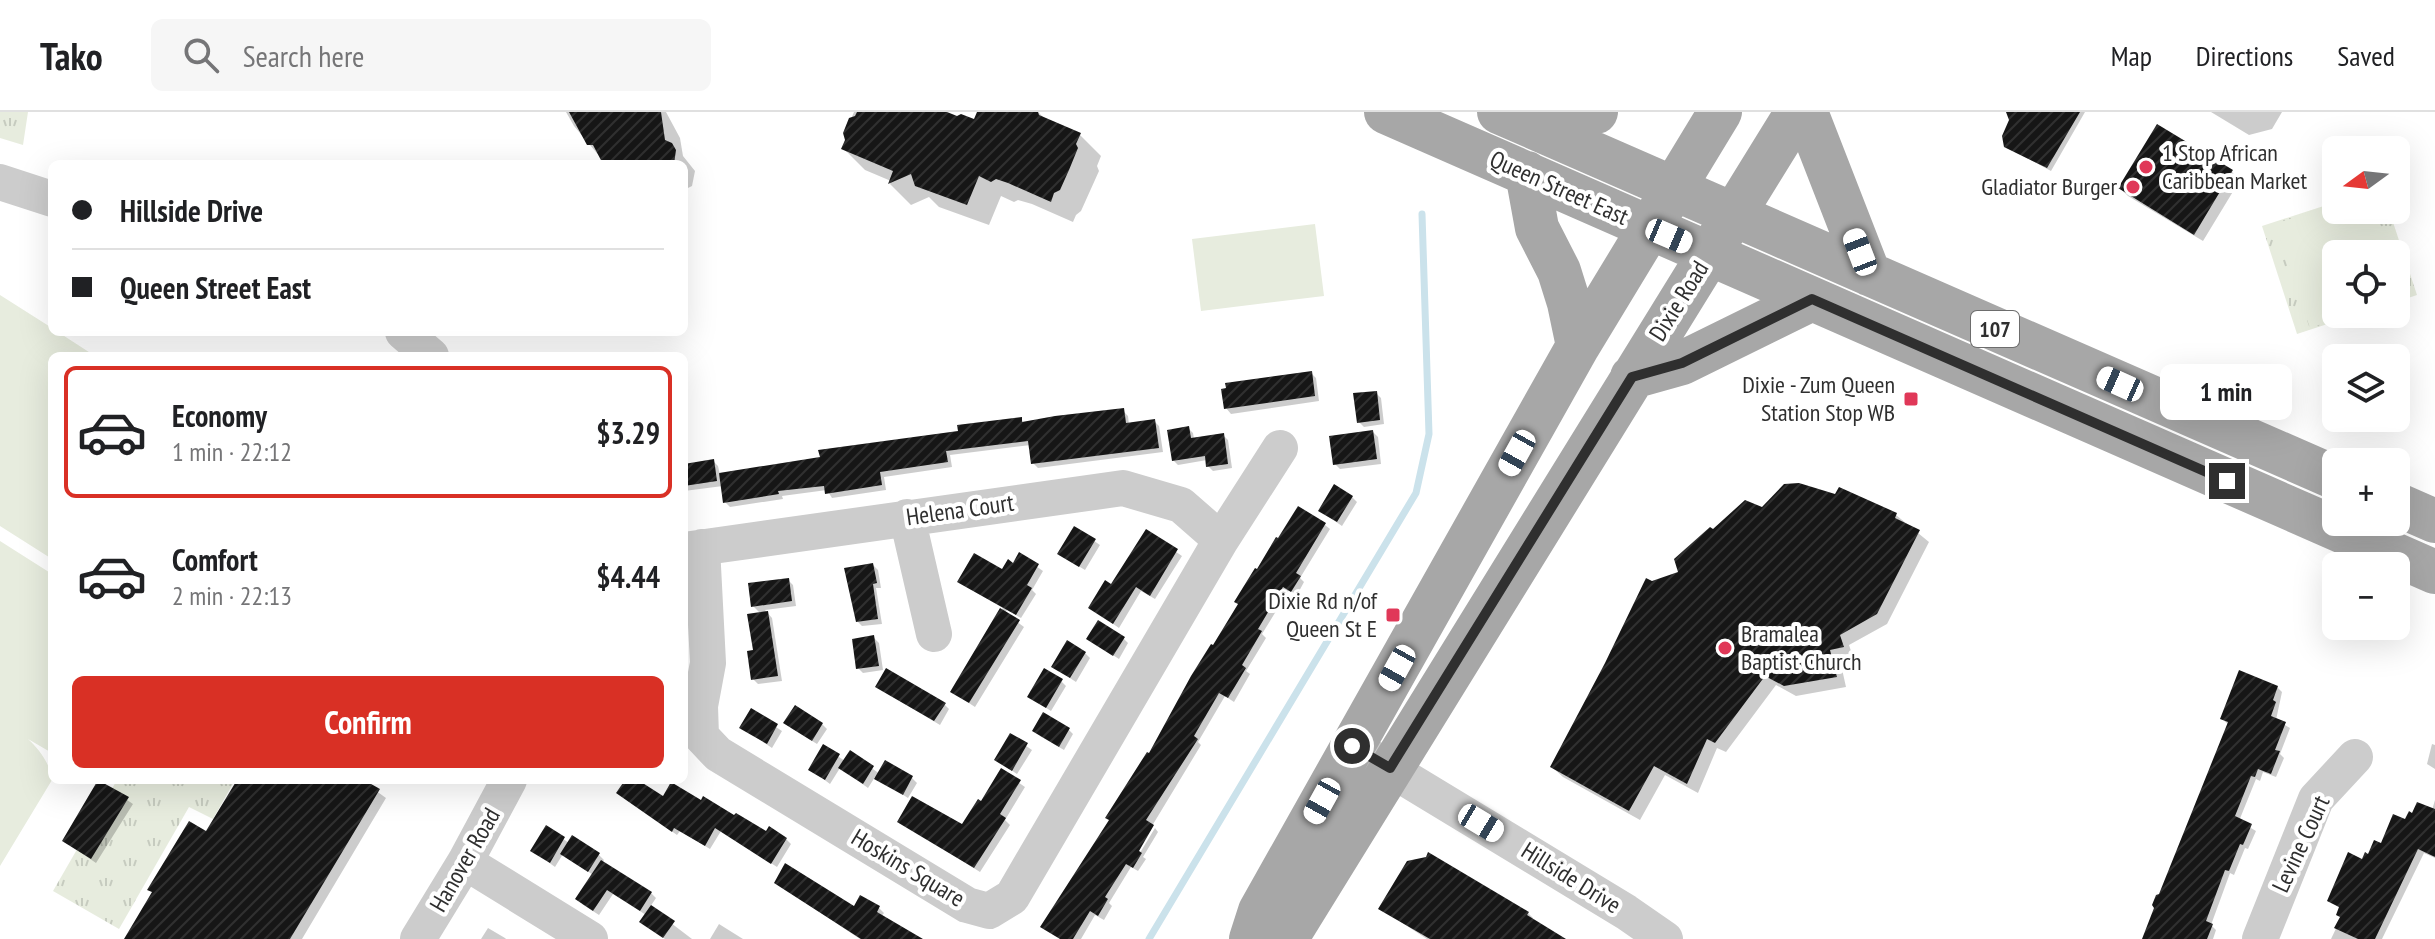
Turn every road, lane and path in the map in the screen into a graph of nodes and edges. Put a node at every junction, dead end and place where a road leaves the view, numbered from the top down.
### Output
1 (1386, 112) edge
2 (1499, 112) edge
3 (1596, 112) edge
4 (1720, 112) edge
5 (1797, 112) edge
6 (1806, 112) edge
7 (1538, 129) junction
8 (1527, 173) junction
9 (0, 182) edge
10 (1673, 188) junction
11 (48, 198) edge
12 (1733, 214) junction
13 (1649, 227) junction
14 (1709, 253) junction
15 (1869, 274) junction
16 (1812, 299) junction
17 (408, 336) edge
18 (1578, 346) junction
19 (426, 352) edge
20 (1632, 377) junction
21 (1280, 448) dead end
22 (2322, 472) edge
23 (2410, 510) edge
24 (907, 517) junction
25 (2435, 521) edge
26 (1221, 540) junction
27 (693, 548) edge
28 (2435, 572) edge
29 (934, 634) dead end
30 (1352, 746) junction
31 (2355, 757) dead end
32 (1390, 768) junction
33 (507, 784) edge
34 (465, 862) junction
35 (418, 939) edge
36 (590, 939) edge
37 (1251, 939) edge
38 (1283, 939) edge
39 (1665, 939) edge
40 (2260, 939) edge

1 - 8 main road, Queen Street East / 107
2 - 7 main road, Queen Street East / 107
3 - 7 main road
4 - 10 main road
5 - 12 main road, Dixie Road
6 - 15 main road
7 - 10 main road, Queen Street East / 107
8 - 13 main road, Queen Street East / 107
8 - 18 main road
9 - 11 street
10 - 12 main road, Queen Street East / 107
10 - 13 main road
12 - 14 main road, Dixie Road
12 - 15 main road, Queen Street East / 107
13 - 14 main road, Queen Street East / 107
13 - 18 main road
14 - 16 main road, Queen Street East / 107
14 - 20 main road, Dixie Road
15 - 22 main road, Queen Street East / 107
16 - 20 main road
16 - 28 main road, Queen Street East / 107
17 - 19 street
18 - 30 main road
20 - 32 main road, Dixie Road
21 - 26 street
23 - 25 main road
24 - 26 street, Helena Court
24 - 27 street, Helena Court
24 - 29 street
26 - 27 street, Hoskins Square
30 - 32 street, Hillside Drive
30 - 37 main road
31 - 40 street, Levine Court
32 - 38 main road, Dixie Road
32 - 39 street, Hillside Drive
33 - 34 street, Hanover Road
34 - 35 street, Hanover Road
34 - 36 street

